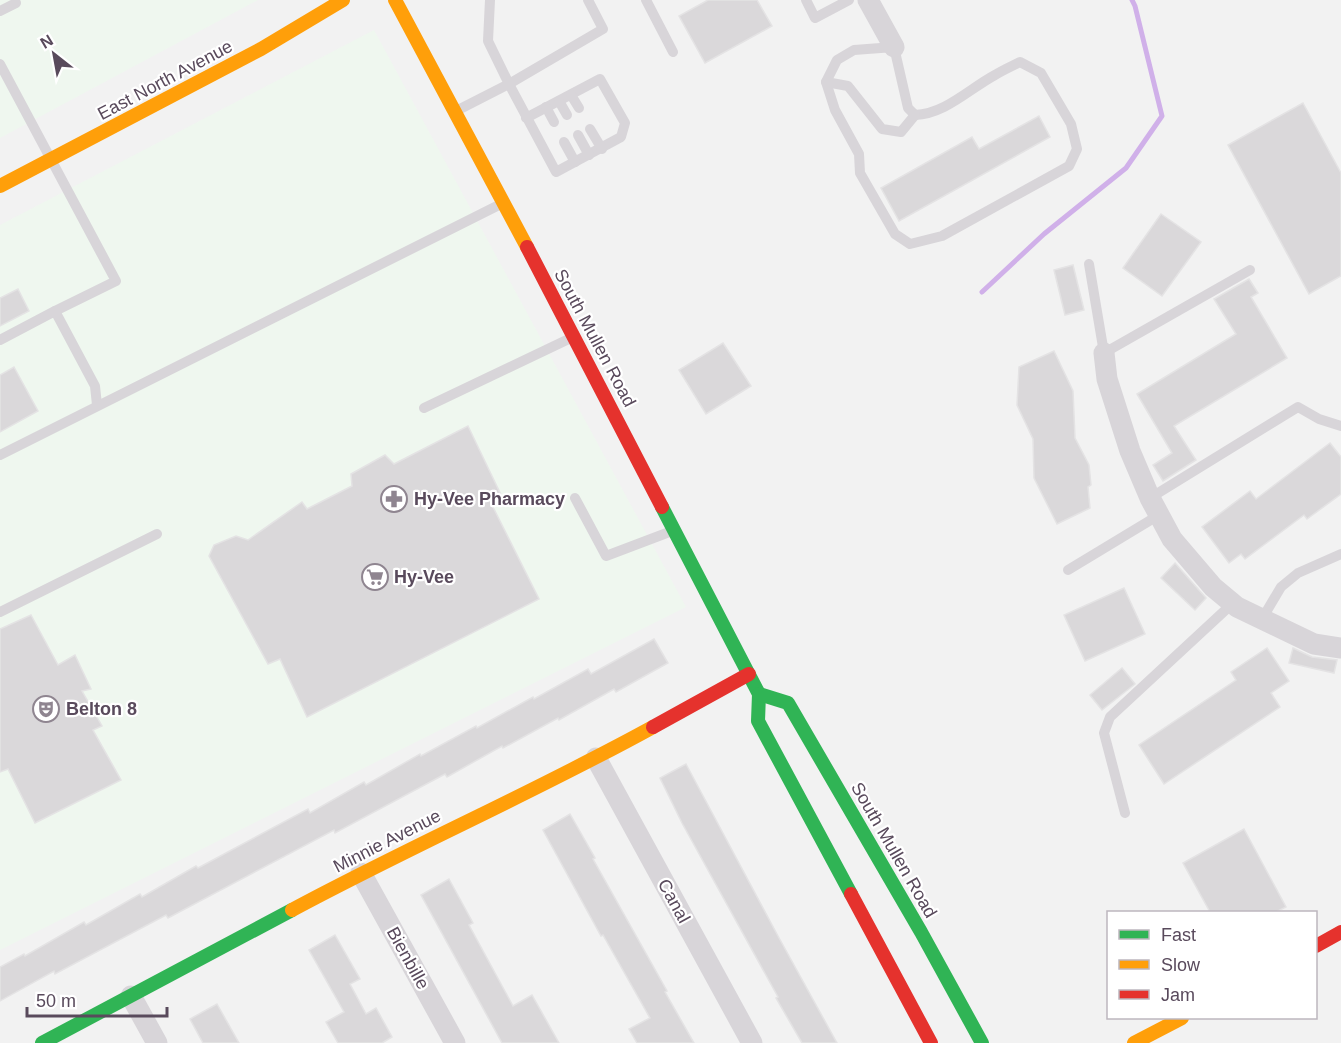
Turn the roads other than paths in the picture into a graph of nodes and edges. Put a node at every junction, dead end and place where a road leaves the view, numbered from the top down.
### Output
1 (343, 0) edge
2 (395, 0) edge
3 (490, 0) edge
4 (588, 0) edge
5 (646, 0) edge
6 (806, 0) edge
7 (849, 0) edge
8 (868, 0) edge
9 (16, 3) dead end
10 (0, 11) edge
11 (894, 47) junction
12 (673, 52) dead end
13 (0, 64) edge
14 (826, 82) junction
15 (508, 84) junction
16 (571, 95) junction
17 (559, 101) junction
18 (546, 108) junction
19 (579, 108) dead end
20 (455, 111) junction
21 (915, 115) junction
22 (567, 116) dead end
23 (526, 118) junction
24 (554, 122) dead end
25 (590, 129) dead end
26 (578, 135) dead end
27 (564, 142) dead end
28 (602, 149) junction
29 (589, 155) junction
30 (51, 160) junction
31 (575, 162) junction
32 (0, 186) edge
33 (504, 202) junction
34 (1089, 264) dead end
35 (1250, 270) dead end
36 (55, 311) junction
37 (573, 336) junction
38 (0, 340) edge
39 (1104, 353) junction
40 (97, 405) junction
41 (424, 408) dead end
42 (1341, 426) edge
43 (0, 455) edge
44 (575, 498) dead end
45 (1154, 507) junction
46 (675, 530) junction
47 (157, 534) dead end
48 (1341, 554) edge
49 (1068, 570) dead end
50 (1233, 603) junction
51 (0, 612) edge
52 (1262, 619) junction
53 (1341, 648) edge
54 (749, 674) junction
55 (759, 694) junction
56 (596, 758) junction
57 (1125, 813) dead end
58 (361, 873) junction
59 (1341, 932) edge
60 (1317, 945) edge
61 (131, 996) junction
62 (1178, 1019) edge
63 (42, 1043) edge
64 (157, 1043) edge
65 (455, 1043) edge
66 (752, 1043) edge
67 (931, 1043) edge
68 (981, 1043) edge
69 (1134, 1043) edge

1 - 30 street, East North Avenue
2 - 20 street, South Mullen Road
3 - 15 lane
4 - 15 lane
5 - 12 lane
6 - 7 lane
8 - 11 street
9 - 10 lane
11 - 14 lane
11 - 21 lane
13 - 30 lane
14 - 21 lane
14 - 21 lane
15 - 20 lane
15 - 23 lane
16 - 17 lane
16 - 19 lane
16 - 28 lane
17 - 18 lane
17 - 22 lane
18 - 23 lane
18 - 24 lane
20 - 33 street, South Mullen Road
23 - 31 lane
25 - 28 lane
26 - 29 lane
27 - 31 lane
28 - 29 lane
29 - 31 lane
30 - 32 street, East North Avenue
30 - 36 lane
33 - 37 street, South Mullen Road
33 - 40 lane
34 - 39 lane
35 - 39 lane
36 - 38 lane
36 - 40 lane
37 - 41 lane
37 - 46 street, South Mullen Road
39 - 45 street
40 - 43 lane
42 - 45 lane
44 - 46 lane
45 - 49 lane
45 - 50 street
46 - 54 street, South Mullen Road
47 - 51 lane
48 - 52 lane
50 - 52 street
50 - 57 lane
52 - 53 street
54 - 55 street, South Mullen Road
54 - 56 street, Minnie Avenue
55 - 67 street, South Mullen Road
55 - 68 street, South Mullen Road
56 - 58 street, Minnie Avenue
56 - 66 street, Canal
58 - 61 street, Minnie Avenue
58 - 65 street, Bienbille
59 - 60 street
61 - 63 street, Minnie Avenue
61 - 64 street
62 - 69 street

